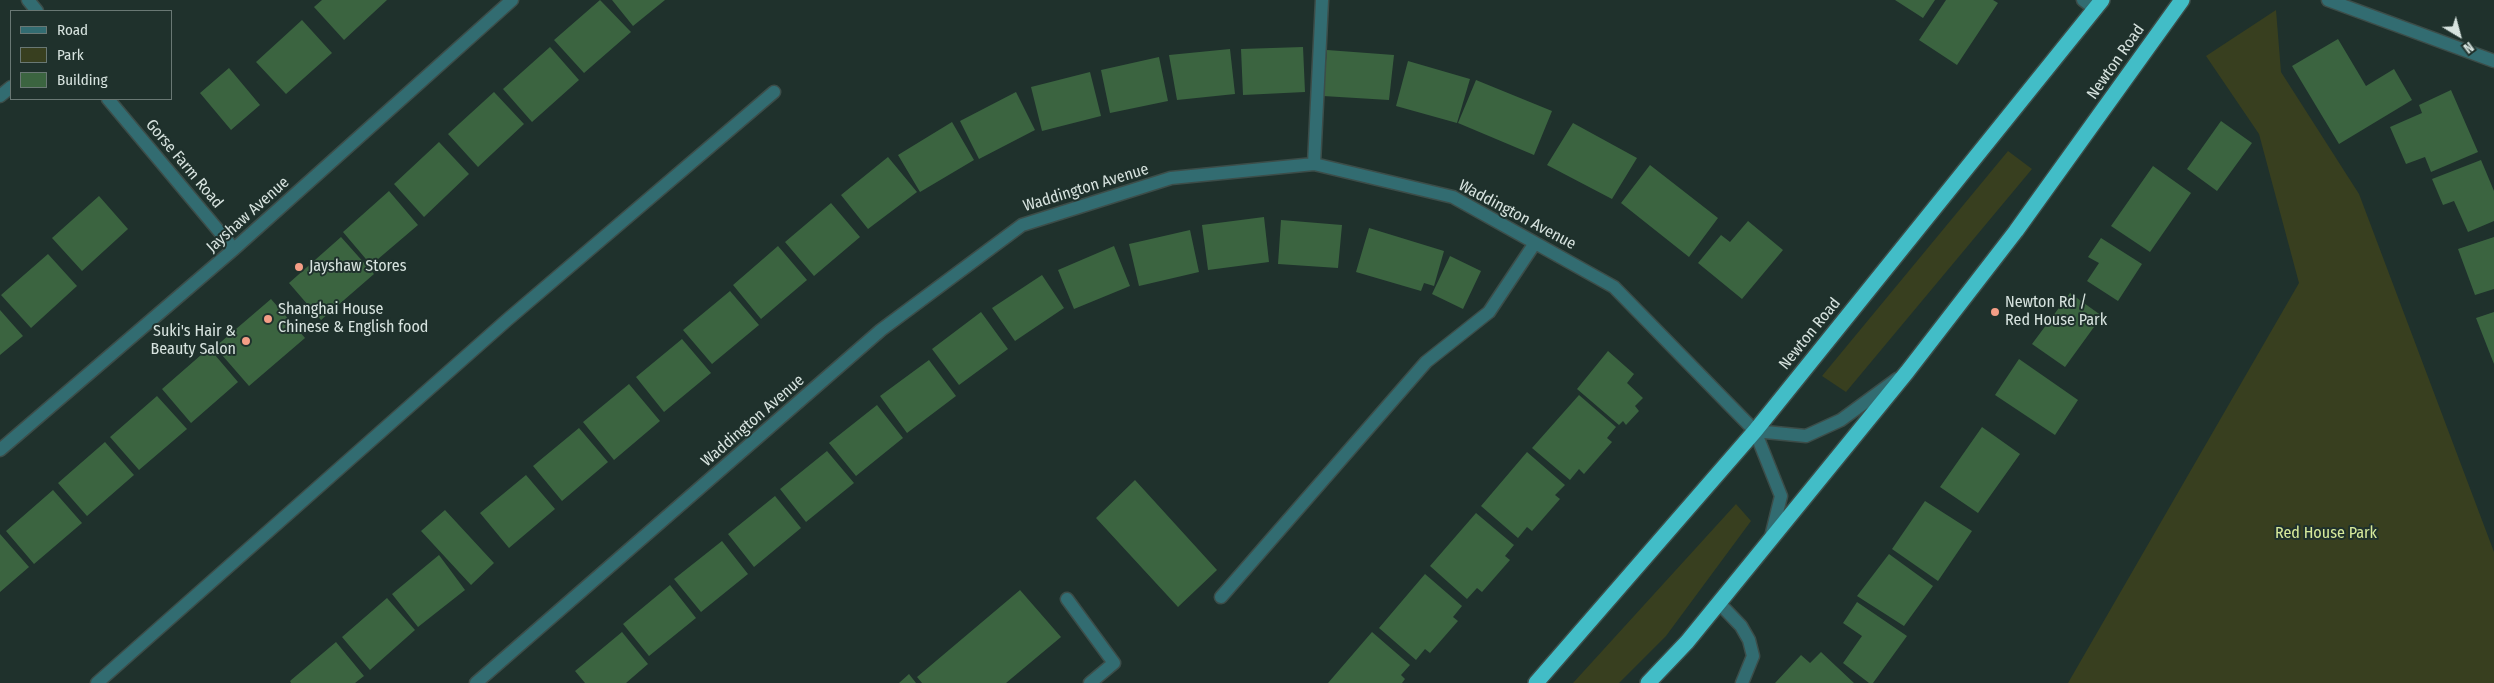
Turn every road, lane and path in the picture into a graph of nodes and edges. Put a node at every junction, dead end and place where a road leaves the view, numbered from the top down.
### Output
1 (28, 0) edge
2 (512, 0) edge
3 (1322, 0) edge
4 (2182, 0) edge
5 (2328, 0) edge
6 (2093, 3) edge
7 (36, 10) edge
8 (2494, 61) edge
9 (10, 87) edge
10 (774, 92) dead end
11 (0, 96) edge
12 (109, 100) edge
13 (1314, 164) junction
14 (1535, 243) junction
15 (234, 250) junction
16 (1907, 372) junction
17 (1755, 431) junction
18 (0, 450) edge
19 (1769, 544) junction
20 (1221, 597) dead end
21 (1067, 598) dead end
22 (1719, 603) junction
23 (97, 683) edge
24 (476, 683) edge
25 (1090, 683) edge
26 (1536, 683) edge
27 (1648, 683) edge
28 (1742, 683) edge

1 - 7 street
2 - 15 street, Jayshaw Avenue
3 - 13 street
4 - 16 highway, Newton Road
5 - 8 street
6 - 17 highway, Newton Road
9 - 11 street
10 - 23 street
12 - 15 street, Gorse Farm Road
13 - 14 street, Waddington Avenue
13 - 24 street, Waddington Avenue
14 - 17 street, Waddington Avenue
14 - 20 street
15 - 18 street, Jayshaw Avenue
16 - 17 street
16 - 19 highway, Newton Road
17 - 19 street, Waddington Avenue
17 - 26 highway, Newton Road
19 - 22 highway, Newton Road
21 - 25 street
22 - 27 highway, Newton Road
22 - 28 street

